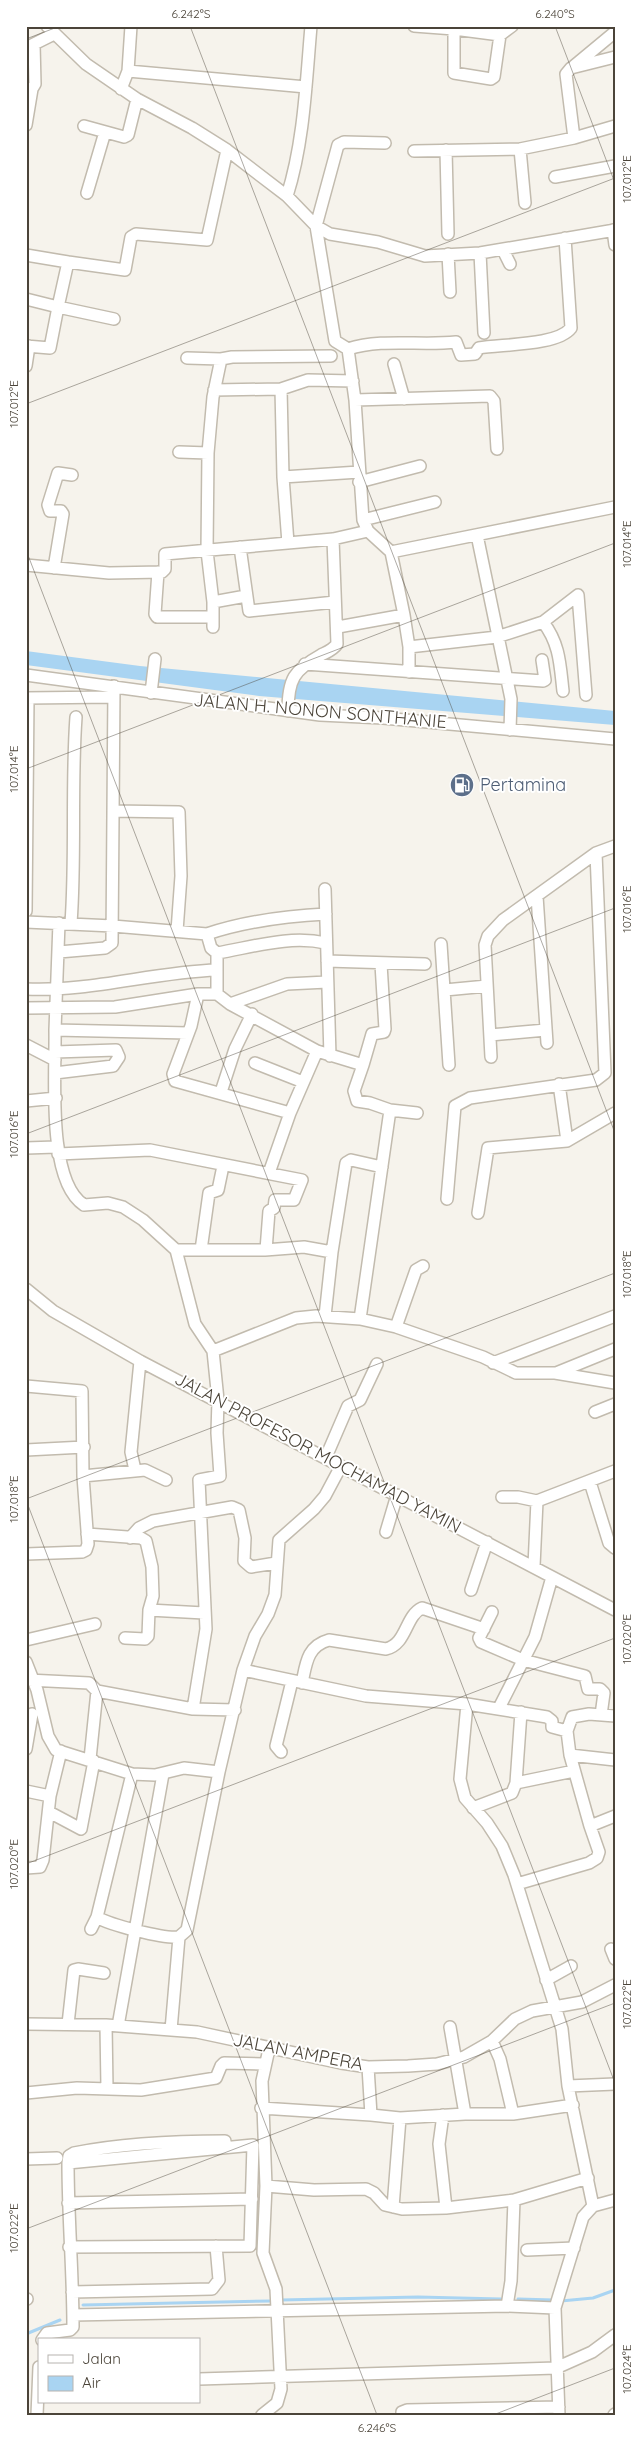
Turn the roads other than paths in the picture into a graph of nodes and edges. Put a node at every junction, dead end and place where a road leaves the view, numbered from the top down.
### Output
1 (131, 26) edge
2 (310, 26) edge
3 (414, 26) edge
4 (512, 26) edge
5 (454, 29) junction
6 (50, 30) edge
7 (615, 32) edge
8 (500, 35) junction
9 (30, 46) edge
10 (615, 57) edge
11 (571, 68) junction
12 (128, 71) junction
13 (306, 87) junction
14 (121, 89) junction
15 (137, 99) junction
16 (26, 125) edge
17 (84, 126) dead end
18 (615, 126) edge
19 (105, 132) junction
20 (574, 138) junction
21 (385, 143) dead end
22 (520, 149) junction
23 (227, 150) junction
24 (446, 150) junction
25 (414, 151) dead end
26 (615, 166) edge
27 (555, 176) dead end
28 (87, 193) dead end
29 (286, 196) junction
30 (525, 203) dead end
31 (316, 226) junction
32 (614, 230) edge
33 (448, 234) dead end
34 (564, 238) junction
35 (615, 246) edge
36 (503, 250) junction
37 (480, 253) junction
38 (448, 254) junction
39 (26, 255) edge
40 (68, 262) junction
41 (510, 264) dead end
42 (450, 292) dead end
43 (26, 299) edge
44 (58, 307) junction
45 (114, 319) dead end
46 (484, 333) dead end
47 (27, 346) edge
48 (348, 349) junction
49 (332, 356) dead end
50 (186, 358) dead end
51 (221, 360) junction
52 (394, 364) dead end
53 (26, 366) edge
54 (353, 381) junction
55 (281, 389) junction
56 (214, 390) junction
57 (404, 398) junction
58 (355, 400) junction
59 (497, 449) dead end
60 (179, 452) dead end
61 (208, 454) junction
62 (420, 466) dead end
63 (72, 475) dead end
64 (283, 477) junction
65 (359, 477) junction
66 (435, 502) dead end
67 (615, 507) edge
68 (363, 520) junction
69 (368, 531) junction
70 (477, 535) junction
71 (333, 539) junction
72 (288, 543) junction
73 (240, 547) junction
74 (207, 551) junction
75 (391, 552) junction
76 (26, 564) edge
77 (54, 568) junction
78 (158, 572) junction
79 (246, 596) junction
80 (213, 602) junction
81 (335, 602) junction
82 (404, 615) junction
83 (543, 622) junction
84 (338, 627) junction
85 (497, 637) junction
86 (409, 646) junction
87 (542, 660) dead end
88 (155, 662) dead end
89 (305, 664) junction
90 (409, 672) junction
91 (26, 674) edge
92 (505, 679) junction
93 (151, 688) junction
94 (563, 691) dead end
95 (114, 692) junction
96 (586, 695) dead end
97 (27, 698) edge
98 (288, 706) junction
99 (76, 717) dead end
100 (510, 724) junction
101 (615, 738) edge
102 (113, 811) junction
103 (615, 846) edge
104 (596, 853) junction
105 (325, 889) dead end
106 (537, 896) junction
107 (26, 911) edge
108 (326, 914) junction
109 (26, 922) edge
110 (59, 923) junction
111 (71, 923) junction
112 (113, 926) junction
113 (177, 931) junction
114 (207, 934) junction
115 (326, 943) junction
116 (442, 944) dead end
117 (59, 952) junction
118 (217, 953) junction
119 (327, 961) junction
120 (381, 964) junction
121 (425, 964) dead end
122 (218, 970) junction
123 (327, 982) junction
124 (487, 986) junction
125 (26, 989) edge
126 (58, 990) junction
127 (444, 990) junction
128 (198, 994) junction
129 (217, 994) junction
130 (230, 1004) junction
131 (26, 1008) edge
132 (55, 1008) junction
133 (252, 1014) junction
134 (55, 1030) junction
135 (546, 1030) junction
136 (188, 1033) junction
137 (490, 1035) junction
138 (547, 1043) dead end
139 (26, 1045) edge
140 (317, 1051) junction
141 (55, 1056) junction
142 (330, 1056) junction
143 (491, 1057) dead end
144 (255, 1063) dead end
145 (363, 1065) junction
146 (449, 1065) dead end
147 (55, 1073) junction
148 (303, 1082) junction
149 (559, 1084) junction
150 (221, 1092) junction
151 (56, 1098) junction
152 (26, 1101) edge
153 (390, 1110) junction
154 (417, 1113) dead end
155 (615, 1113) edge
156 (290, 1114) junction
157 (567, 1141) junction
158 (26, 1148) edge
159 (57, 1151) junction
160 (223, 1166) junction
161 (382, 1167) junction
162 (269, 1174) junction
163 (447, 1199) dead end
164 (478, 1213) dead end
165 (176, 1250) junction
166 (201, 1250) junction
167 (266, 1250) junction
168 (332, 1252) junction
169 (423, 1266) dead end
170 (26, 1289) edge
171 (326, 1316) junction
172 (615, 1316) edge
173 (360, 1318) junction
174 (396, 1327) junction
175 (615, 1349) edge
176 (213, 1351) junction
177 (140, 1361) junction
178 (493, 1363) junction
179 (377, 1364) dead end
180 (555, 1373) junction
181 (615, 1382) edge
182 (26, 1386) edge
183 (218, 1400) junction
184 (615, 1404) edge
185 (595, 1412) dead end
186 (84, 1447) junction
187 (26, 1450) edge
188 (326, 1457) junction
189 (341, 1466) junction
190 (135, 1470) junction
191 (615, 1471) edge
192 (83, 1476) junction
193 (166, 1480) dead end
194 (590, 1482) junction
195 (397, 1495) junction
196 (502, 1497) dead end
197 (537, 1501) junction
198 (202, 1513) junction
199 (386, 1532) dead end
200 (87, 1534) junction
201 (130, 1538) junction
202 (487, 1542) junction
203 (615, 1548) edge
204 (26, 1554) edge
205 (276, 1563) junction
206 (534, 1566) junction
207 (552, 1577) junction
208 (471, 1590) dead end
209 (149, 1610) junction
210 (615, 1610) edge
211 (492, 1612) dead end
212 (204, 1613) junction
213 (95, 1624) dead end
214 (484, 1628) junction
215 (125, 1638) dead end
216 (26, 1640) edge
217 (523, 1660) junction
218 (26, 1662) edge
219 (243, 1670) junction
220 (30, 1680) edge
221 (297, 1682) junction
222 (97, 1691) junction
223 (468, 1704) junction
224 (499, 1708) junction
225 (193, 1709) junction
226 (235, 1710) junction
227 (521, 1712) junction
228 (34, 1715) edge
229 (601, 1715) junction
230 (615, 1716) edge
231 (567, 1731) junction
232 (26, 1749) edge
233 (61, 1751) junction
234 (281, 1752) dead end
235 (570, 1755) junction
236 (92, 1760) junction
237 (615, 1760) edge
238 (574, 1771) junction
239 (219, 1772) junction
240 (132, 1774) junction
241 (163, 1774) junction
242 (516, 1783) junction
243 (26, 1790) edge
244 (50, 1796) junction
245 (473, 1808) junction
246 (48, 1812) junction
247 (615, 1816) edge
248 (590, 1826) junction
249 (26, 1868) edge
250 (517, 1884) junction
251 (97, 1917) junction
252 (90, 1930) dead end
253 (136, 1930) junction
254 (179, 1937) junction
255 (570, 1966) dead end
256 (104, 1973) dead end
257 (546, 1980) junction
258 (615, 1985) edge
259 (554, 2008) junction
260 (26, 2024) edge
261 (68, 2024) junction
262 (112, 2025) junction
263 (450, 2027) dead end
264 (171, 2030) junction
265 (492, 2040) junction
266 (268, 2049) junction
267 (455, 2059) junction
268 (264, 2064) junction
269 (368, 2067) junction
270 (615, 2084) edge
271 (568, 2086) junction
272 (107, 2088) junction
273 (26, 2092) edge
274 (573, 2105) junction
275 (261, 2108) junction
276 (465, 2114) junction
277 (513, 2114) junction
278 (371, 2115) junction
279 (443, 2115) junction
280 (400, 2118) junction
281 (264, 2141) junction
282 (26, 2160) edge
283 (62, 2161) junction
284 (588, 2178) junction
285 (266, 2186) junction
286 (252, 2199) junction
287 (514, 2200) junction
288 (615, 2200) edge
289 (68, 2203) junction
290 (593, 2206) junction
291 (393, 2208) junction
292 (446, 2208) junction
293 (216, 2246) junction
294 (70, 2247) junction
295 (574, 2248) junction
296 (527, 2250) dead end
297 (72, 2292) junction
298 (507, 2306) junction
299 (555, 2308) junction
300 (276, 2310) junction
301 (73, 2315) junction
302 (615, 2335) edge
303 (43, 2338) edge
304 (556, 2368) junction
305 (38, 2370) edge
306 (281, 2378) junction
307 (200, 2379) edge
308 (34, 2382) edge
309 (558, 2411) edge
310 (37, 2415) edge
311 (262, 2415) edge
312 (402, 2415) edge

1 - 12 street
2 - 13 street
3 - 5 street
4 - 8 street
5 - 8 street
5 - 8 street
6 - 9 street
6 - 14 street
7 - 11 street
9 - 16 street
10 - 11 street
11 - 20 street
12 - 13 street
12 - 14 street
13 - 29 street
14 - 15 street
15 - 19 street
15 - 23 street
17 - 19 street
18 - 20 street
19 - 28 street
20 - 22 street
21 - 31 street
22 - 24 street
22 - 30 street
23 - 29 street
23 - 40 street
24 - 25 street
24 - 33 street
26 - 27 street
29 - 31 street
31 - 38 street
31 - 48 street
32 - 34 street
32 - 35 street
34 - 36 street
34 - 48 street
36 - 37 street
36 - 41 street
37 - 38 street
37 - 46 street
38 - 42 street
39 - 40 street
40 - 44 street
43 - 44 street
44 - 45 street
44 - 47 street
47 - 53 street
48 - 54 street
49 - 51 street
50 - 51 street
51 - 56 street
52 - 57 street
54 - 55 street
54 - 58 street
55 - 56 street
55 - 64 street
56 - 61 street
57 - 58 street
57 - 59 street
58 - 65 street
60 - 61 street
61 - 74 street
62 - 65 street
63 - 77 street
64 - 65 street
64 - 72 street
65 - 68 street
66 - 68 street
67 - 70 street
68 - 69 street
69 - 71 street
69 - 75 street
70 - 75 street
70 - 85 street
71 - 72 street
71 - 81 street
72 - 73 street
73 - 74 street
73 - 79 street
74 - 78 street
74 - 80 street
75 - 82 street
76 - 77 street
77 - 78 street
78 - 80 street
79 - 80 street
79 - 81 street
81 - 84 street
82 - 84 street
82 - 86 street
83 - 85 street
83 - 94 street
83 - 96 street
84 - 89 street
85 - 86 street
85 - 92 street
86 - 90 street
87 - 92 street
88 - 93 street
89 - 90 street
89 - 98 street
90 - 92 street
91 - 95 street, JALAN H. NONON SONTHANIE
92 - 100 street
93 - 95 street, JALAN H. NONON SONTHANIE
93 - 98 street, JALAN H. NONON SONTHANIE
95 - 97 street
95 - 102 street
97 - 107 street
98 - 100 street, JALAN H. NONON SONTHANIE
99 - 111 street
100 - 101 street, JALAN H. NONON SONTHANIE
102 - 112 street
102 - 113 street
103 - 104 street
104 - 106 street
104 - 149 street
105 - 108 street
106 - 124 street
106 - 135 street
108 - 114 street
108 - 115 street
109 - 110 street
110 - 111 street
110 - 117 street
111 - 112 street
112 - 113 street
112 - 117 street
113 - 114 street
114 - 118 street
115 - 118 street
115 - 119 street
116 - 127 street
117 - 126 street
118 - 122 street
119 - 120 street
119 - 123 street
120 - 121 street
120 - 145 street
122 - 126 street
122 - 129 street
123 - 130 street
123 - 142 street
124 - 127 street
124 - 137 street
125 - 126 street
126 - 132 street
127 - 146 street
128 - 129 street
128 - 132 street
128 - 136 street
129 - 130 street
130 - 133 street
131 - 132 street
132 - 134 street
133 - 140 street
133 - 150 street
134 - 136 street
134 - 141 street
135 - 137 street
135 - 138 street
136 - 150 street
137 - 143 street
139 - 141 street
140 - 142 street
140 - 148 street
141 - 147 street
141 - 147 street
142 - 145 street
144 - 148 street
145 - 153 street
147 - 151 street
148 - 156 street
149 - 157 street
149 - 163 street
150 - 156 street
151 - 152 street
151 - 159 street
153 - 154 street
153 - 161 street
155 - 157 street
156 - 162 street
157 - 164 street
158 - 159 street
159 - 160 street
159 - 165 street
160 - 162 street
160 - 166 street
161 - 168 street
161 - 173 street
162 - 167 street
165 - 166 street
165 - 176 street
166 - 167 street
167 - 168 street
168 - 171 street
169 - 174 street
170 - 177 street, JALAN PROFESOR MOCHAMAD YAMIN
171 - 173 street
171 - 176 street
172 - 178 street
173 - 174 street
174 - 178 street
175 - 180 street
176 - 183 street
177 - 183 street, JALAN PROFESOR MOCHAMAD YAMIN
177 - 190 street
178 - 180 street
179 - 188 street
180 - 181 street
182 - 186 street
183 - 188 street, JALAN PROFESOR MOCHAMAD YAMIN
183 - 198 street
184 - 185 street
186 - 187 street
186 - 192 street
188 - 189 street, JALAN PROFESOR MOCHAMAD YAMIN
189 - 195 street, JALAN PROFESOR MOCHAMAD YAMIN
189 - 205 street
190 - 192 street
190 - 193 street
191 - 194 street
192 - 200 street
194 - 197 street
194 - 203 street
195 - 199 street
195 - 202 street, JALAN PROFESOR MOCHAMAD YAMIN
196 - 197 street
197 - 206 street
198 - 201 street
198 - 205 street
198 - 212 street
200 - 201 street
200 - 204 street
201 - 209 street
202 - 206 street, JALAN PROFESOR MOCHAMAD YAMIN
202 - 208 street
205 - 219 street
206 - 207 street, JALAN PROFESOR MOCHAMAD YAMIN
207 - 210 street, JALAN PROFESOR MOCHAMAD YAMIN
207 - 217 street
209 - 212 street
209 - 215 street
211 - 214 street
212 - 225 street
213 - 216 street
214 - 217 street
214 - 221 street
217 - 224 street
217 - 229 street
218 - 220 street
219 - 221 street
219 - 226 street
220 - 222 street
220 - 228 street
221 - 223 street
221 - 234 street
222 - 225 street
222 - 236 street
223 - 224 street
223 - 245 street
224 - 227 street
225 - 226 street
226 - 239 street
227 - 231 street
227 - 242 street
228 - 232 street
228 - 233 street
229 - 230 street
229 - 231 street
231 - 235 street
233 - 236 street
233 - 244 street
235 - 237 street
235 - 238 street
236 - 240 street
236 - 246 street
238 - 242 street
238 - 248 street
239 - 241 street
239 - 254 street
240 - 241 street
240 - 251 street
241 - 253 street
242 - 245 street
243 - 244 street
244 - 246 street
245 - 250 street
246 - 249 street
247 - 248 street
248 - 250 street
250 - 257 street
251 - 252 street
251 - 253 street
253 - 254 street
253 - 262 street
254 - 264 street
255 - 257 street
256 - 261 street
257 - 259 street
258 - 259 street, JALAN AMPERA
259 - 265 street, JALAN AMPERA
259 - 271 street
260 - 261 street, JALAN AMPERA
261 - 262 street, JALAN AMPERA
262 - 264 street, JALAN AMPERA
262 - 272 street
263 - 267 street
264 - 266 street, JALAN AMPERA
265 - 267 street, JALAN AMPERA
265 - 277 street
266 - 268 street
266 - 269 street, JALAN AMPERA
267 - 269 street, JALAN AMPERA
267 - 276 street
268 - 272 street
268 - 275 street
269 - 278 street
270 - 271 street
271 - 274 street
272 - 273 street
274 - 277 street
274 - 284 street
275 - 278 street
275 - 281 street
276 - 277 street
276 - 279 street
278 - 280 street
279 - 280 street
279 - 292 street
280 - 291 street
281 - 283 street
281 - 285 street
282 - 283 street
283 - 286 street
283 - 289 street
284 - 287 street
284 - 290 street
285 - 291 street
285 - 300 street
286 - 289 street
286 - 293 street
287 - 292 street
287 - 298 street
288 - 290 street
289 - 294 street
290 - 295 street
291 - 292 street
293 - 294 street
293 - 297 street
294 - 297 street
295 - 296 street
295 - 299 street
297 - 301 street
298 - 299 street
298 - 300 street
299 - 304 street
300 - 301 street
300 - 306 street
301 - 303 street
302 - 304 street
304 - 306 street
304 - 309 street
305 - 308 street
306 - 307 street
306 - 311 street
308 - 310 street
309 - 312 street

